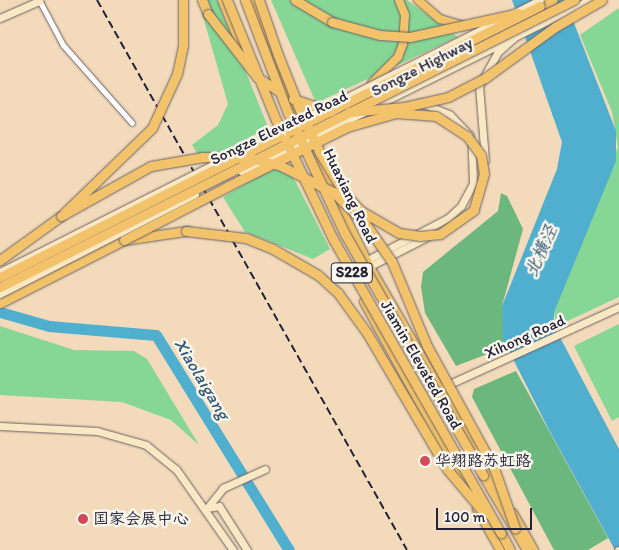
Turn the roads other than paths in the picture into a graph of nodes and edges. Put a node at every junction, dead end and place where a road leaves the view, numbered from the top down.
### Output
1 (39, 0) edge
2 (183, 0) edge
3 (202, 0) edge
4 (222, 0) edge
5 (227, 0) edge
6 (246, 0) edge
7 (251, 0) edge
8 (259, 0) edge
9 (295, 0) edge
10 (399, 0) edge
11 (418, 0) edge
12 (552, 0) edge
13 (574, 0) edge
14 (589, 0) edge
15 (602, 0) edge
16 (540, 3) edge
17 (0, 18) edge
18 (490, 25) junction
19 (517, 35) junction
20 (372, 83) junction
21 (371, 108) junction
22 (132, 124) dead end
23 (61, 216) junction
24 (124, 240) junction
25 (0, 260) edge
26 (368, 264) junction
27 (0, 272) edge
28 (349, 273) junction
29 (0, 277) edge
30 (0, 287) edge
31 (0, 294) edge
32 (0, 303) edge
33 (619, 307) edge
34 (440, 388) junction
35 (0, 426) edge
36 (265, 470) dead end
37 (206, 508) junction
38 (514, 528) junction
39 (501, 534) junction
40 (232, 550) edge
41 (247, 550) edge
42 (500, 550) edge
43 (510, 550) edge
44 (527, 550) edge
45 (534, 550) edge

1 - 17 main road
1 - 22 street
2 - 23 highway, bridge
3 - 15 highway, bridge
4 - 28 main road
5 - 39 highway, Jiamin Elevated Road / S228, bridge
6 - 38 highway, Jiamin Elevated Road / S228, bridge
7 - 26 main road, Huaxiang Road
8 - 24 highway, bridge
9 - 16 highway, bridge
10 - 20 main road, bridge
11 - 18 main road, bridge
12 - 16 highway, Songze Elevated Road
13 - 30 highway, Songze Elevated Road, bridge
14 - 19 main road, Songze Highway
16 - 18 main road, Songze Highway, bridge
16 - 29 highway, Songze Elevated Road, bridge
18 - 20 main road, Songze Highway, bridge
19 - 21 main road, Songze Highway
19 - 26 main road, bridge
20 - 27 main road, Songze Highway, bridge
21 - 26 main road, bridge
21 - 31 main road, Songze Highway, bridge
23 - 25 highway
23 - 38 highway, bridge
24 - 32 highway
24 - 39 highway, bridge
26 - 28 main road
26 - 34 main road, Huaxiang Road
28 - 42 main road
33 - 34 main road, Xihong Road
34 - 45 main road, Huaxiang Road
35 - 37 main road
36 - 37 main road
37 - 40 main road
37 - 41 main road
38 - 44 highway, Jiamin Elevated Road / S228
39 - 43 highway, Jiamin Elevated Road / S228

